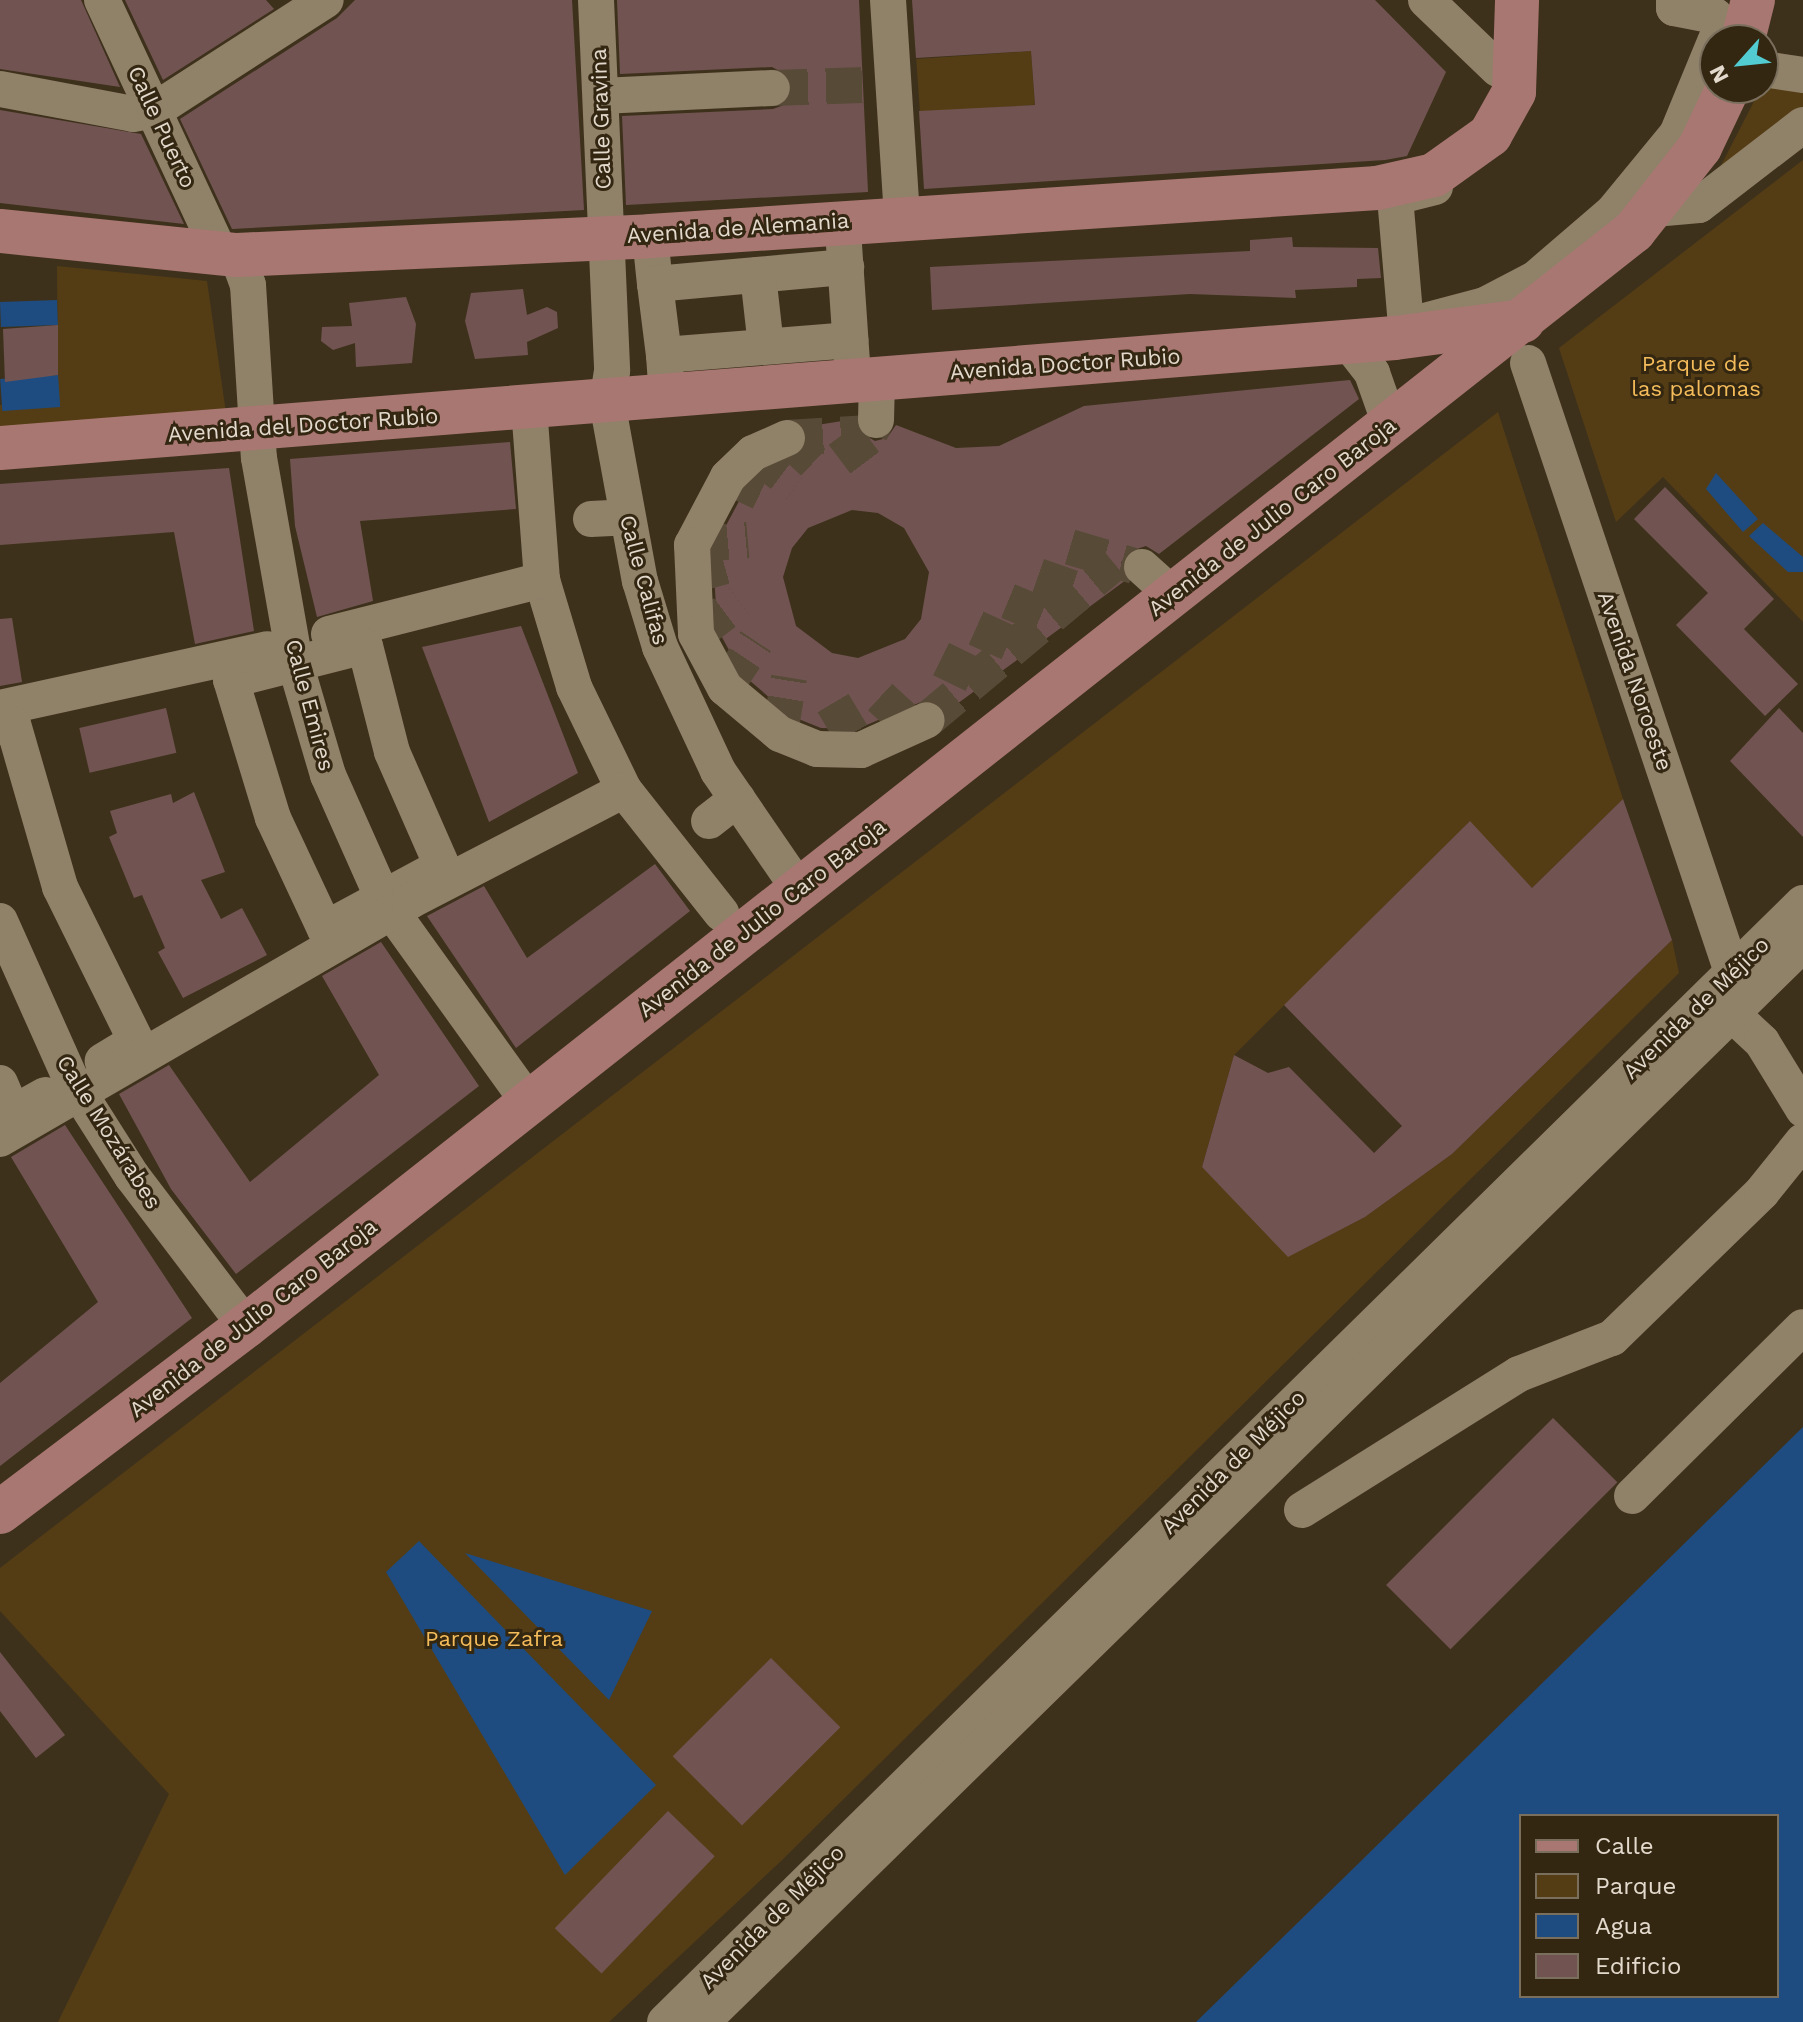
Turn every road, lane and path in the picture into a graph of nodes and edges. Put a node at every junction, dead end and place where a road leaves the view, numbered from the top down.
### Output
1 (102, 0) edge
2 (596, 0) edge
3 (888, 0) edge
4 (1426, 0) edge
5 (1517, 0) edge
6 (1529, 0) edge
7 (1674, 0) edge
8 (1753, 0) edge
9 (309, 4) edge
10 (1721, 24) edge
11 (1747, 24) edge
12 (1498, 69) dead end
13 (1779, 71) edge
14 (1803, 75) edge
15 (1699, 80) edge
16 (772, 88) tunnel mouth
17 (0, 89) edge
18 (601, 96) junction
19 (1720, 104) edge
20 (155, 110) junction
21 (1803, 125) edge
22 (1654, 209) junction
23 (902, 216) junction
24 (841, 219) junction
25 (0, 231) edge
26 (650, 236) junction
27 (606, 238) junction
28 (229, 255) junction
29 (846, 267) junction
30 (758, 275) junction
31 (655, 284) junction
32 (850, 340) junction
33 (1348, 342) junction
34 (1525, 342) junction
35 (766, 346) junction
36 (664, 355) junction
37 (869, 394) junction
38 (667, 397) junction
39 (607, 402) junction
40 (529, 408) junction
41 (1390, 424) junction
42 (257, 429) junction
43 (787, 438) dead end
44 (0, 448) edge
45 (542, 580) junction
46 (293, 653) junction
47 (0, 708) edge
48 (927, 720) tunnel mouth
49 (0, 727) edge
50 (624, 790) junction
51 (737, 799) junction
52 (709, 821) dead end
53 (798, 888) junction
54 (1803, 903) edge
55 (388, 906) junction
56 (721, 913) dead end
57 (0, 921) edge
58 (1803, 944) edge
59 (1739, 993) junction
60 (1762, 1042) junction
61 (1803, 1071) edge
62 (0, 1083) edge
63 (76, 1086) junction
64 (529, 1103) junction
65 (1803, 1109) edge
66 (0, 1139) edge
67 (1803, 1141) edge
68 (246, 1326) junction
69 (1803, 1327) edge
70 (1632, 1496) dead end
71 (1302, 1510) dead end
72 (0, 1512) edge
73 (665, 2022) edge
74 (702, 2022) edge

1 - 20 street, Calle Puerto
2 - 18 street, Calle Gravina
3 - 23 street
4 - 12 street
5 - 23 main road, Avenida de Alemania
6 - 15 street
7 - 10 street
8 - 11 main road
9 - 20 street
13 - 14 street
16 - 18 street
17 - 20 street
18 - 27 street, Calle Gravina
19 - 22 main road, Avenida de Julio Caro Baroja
20 - 28 street, Calle Puerto
21 - 22 street
22 - 34 main road, Avenida de Julio Caro Baroja
23 - 24 main road, Avenida de Alemania
24 - 26 main road, Avenida de Alemania
24 - 29 street
25 - 28 main road, Avenida de Alemania
26 - 27 main road, Avenida de Alemania
26 - 31 street
27 - 28 main road, Avenida de Alemania
27 - 39 street, Calle Califas
28 - 42 street, Calle Emires
29 - 30 street
29 - 32 street
30 - 31 street
30 - 35 street
31 - 36 street
32 - 35 street
32 - 37 street
33 - 34 main road, Avenida Doctor Rubio
33 - 37 main road, Avenida Doctor Rubio
33 - 41 street
34 - 41 main road, Avenida de Julio Caro Baroja
34 - 59 street, Avenida Noroeste
35 - 36 street
36 - 38 street
37 - 38 main road, Avenida Doctor Rubio
38 - 39 main road, Avenida Doctor Rubio
39 - 40 main road, Avenida del Doctor Rubio
39 - 51 street, Calle Califas
40 - 42 main road, Avenida del Doctor Rubio
40 - 45 street
41 - 53 main road, Avenida de Julio Caro Baroja
42 - 44 main road, Avenida del Doctor Rubio
42 - 46 street, Calle Emires
43 - 48 street
45 - 46 street
45 - 50 street
46 - 47 street
46 - 55 street, Calle Emires
46 - 55 street
46 - 55 street
49 - 63 street
50 - 55 street
50 - 56 street
51 - 52 street
51 - 53 street, Calle Califas
53 - 64 main road, Avenida de Julio Caro Baroja
54 - 59 street, Avenida de Méjico
55 - 63 street
55 - 64 street, Calle Emires
57 - 63 street, Calle Mozárabes
58 - 59 street, Avenida de Méjico
59 - 60 street
59 - 73 street, Avenida de Méjico
59 - 74 street, Avenida de Méjico
60 - 61 street
60 - 65 street
62 - 63 street
63 - 66 street
63 - 68 street, Calle Mozárabes
64 - 68 main road, Avenida de Julio Caro Baroja
67 - 71 street
68 - 72 main road, Avenida de Julio Caro Baroja
69 - 70 street

